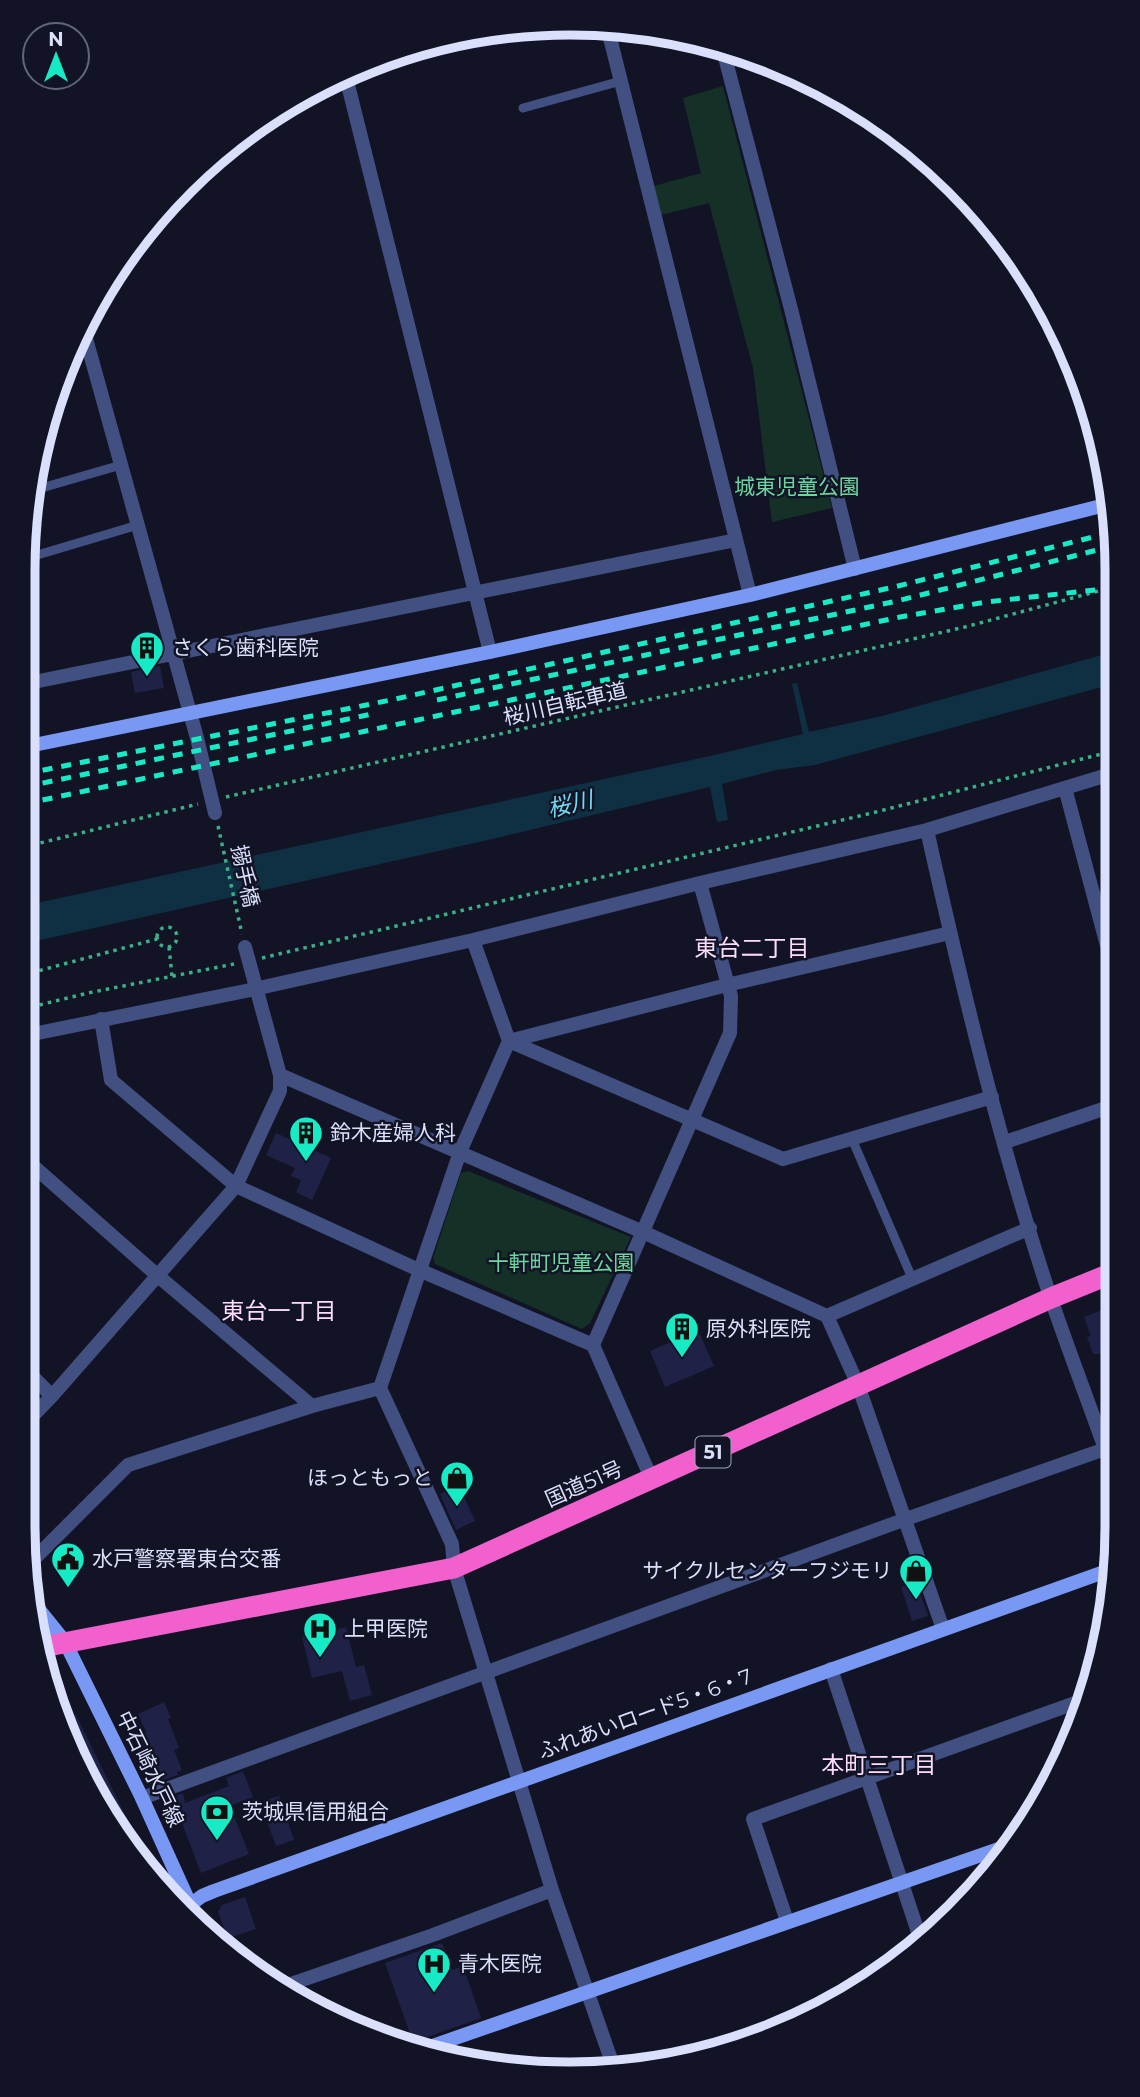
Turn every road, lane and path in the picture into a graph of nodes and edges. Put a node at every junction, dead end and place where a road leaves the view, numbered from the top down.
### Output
1 (610, 37) edge
2 (725, 58) edge
3 (621, 81) junction
4 (348, 84) edge
5 (523, 108) dead end
6 (87, 341) edge
7 (121, 465) junction
8 (42, 488) edge
9 (1101, 506) edge
10 (138, 525) junction
11 (736, 540) junction
12 (35, 556) edge
13 (855, 569) junction
14 (1105, 589) edge
15 (477, 592) junction
16 (750, 595) junction
17 (490, 652) junction
18 (173, 654) junction
19 (35, 682) edge
20 (190, 713) junction
21 (35, 745) edge
22 (1105, 753) edge
23 (1105, 776) edge
24 (1065, 788) junction
25 (213, 806) junction
26 (927, 830) junction
27 (35, 845) edge
28 (700, 883) junction
29 (950, 933) junction
30 (1105, 938) edge
31 (157, 939) junction
32 (472, 940) junction
33 (169, 947) junction
34 (246, 954) junction
35 (35, 972) edge
36 (172, 976) junction
37 (727, 985) junction
38 (255, 989) junction
39 (35, 1006) edge
40 (101, 1019) junction
41 (35, 1033) edge
42 (509, 1041) junction
43 (280, 1075) junction
44 (992, 1097) junction
45 (1105, 1108) edge
46 (694, 1119) junction
47 (852, 1139) junction
48 (1004, 1142) junction
49 (460, 1152) junction
50 (35, 1168) edge
51 (236, 1186) junction
52 (1030, 1228) junction
53 (643, 1232) junction
54 (419, 1270) junction
55 (158, 1276) junction
56 (1105, 1276) edge
57 (912, 1278) junction
58 (1051, 1298) junction
59 (828, 1317) junction
60 (593, 1345) junction
61 (35, 1379) edge
62 (858, 1385) junction
63 (380, 1388) junction
64 (52, 1396) junction
65 (312, 1406) junction
66 (35, 1414) edge
67 (1105, 1449) joint
68 (652, 1480) junction
69 (906, 1519) junction
70 (36, 1557) edge
71 (454, 1568) junction
72 (1103, 1572) edge
73 (43, 1614) edge
74 (943, 1629) junction
75 (65, 1642) junction
76 (48, 1646) edge
77 (831, 1669) junction
78 (486, 1671) junction
79 (1075, 1703) edge
80 (867, 1779) junction
81 (519, 1781) junction
82 (142, 1798) junction
83 (996, 1850) edge
84 (901, 1883) junction
85 (552, 1890) junction
86 (185, 1898) edge
87 (193, 1906) edge
88 (788, 1921) junction
89 (918, 1933) edge
90 (292, 1984) edge
91 (587, 1992) junction
92 (436, 2045) edge
93 (611, 2060) edge

1 - 3 street
2 - 13 street
3 - 5 lane
3 - 11 street
4 - 15 street
6 - 7 street
7 - 8 lane
7 - 10 street
9 - 13 street
10 - 12 lane
10 - 18 street
11 - 15 street
11 - 16 street
13 - 16 street
14 - 25 path, 桜川自転車道
15 - 17 street
15 - 18 street
16 - 17 street
17 - 20 street
18 - 19 street
18 - 20 street
20 - 21 street
20 - 25 street
22 - 34 path
23 - 24 street
24 - 26 street
24 - 30 street
25 - 27 path, 桜川自転車道
25 - 34 path, 搦手橋
26 - 28 street
26 - 29 street
28 - 32 street
28 - 37 street
29 - 37 street
29 - 44 street
31 - 33 path
31 - 33 path
31 - 35 path
32 - 38 street
32 - 42 street
33 - 36 path
34 - 36 path
34 - 38 street
36 - 39 path
37 - 42 street
37 - 46 street
38 - 40 street
38 - 43 street
40 - 41 street
40 - 51 street
42 - 46 street
42 - 49 street
43 - 49 street
43 - 51 street
44 - 47 street
44 - 48 street
45 - 48 street
46 - 47 street
46 - 53 street
47 - 57 lane
48 - 52 street
49 - 53 street
49 - 54 street
50 - 55 street
51 - 54 street
51 - 55 street
52 - 57 street
52 - 58 street
53 - 59 street
53 - 60 street
54 - 60 street
54 - 63 street
55 - 64 street
55 - 65 street
56 - 58 highway, 国道51号 / 51
57 - 59 street
58 - 62 highway, 国道51号 / 51
58 - 67 street
59 - 62 street
60 - 68 street
61 - 64 street
62 - 68 highway, 国道51号 / 51
62 - 69 street
63 - 65 street
63 - 71 street
64 - 66 street
65 - 70 street
67 - 69 street
68 - 71 highway, 国道51号 / 51
69 - 74 street
69 - 78 street
71 - 75 highway, 国道51号 / 51
71 - 78 street
72 - 74 street, ふれあいロード5・6・7
73 - 75 street, 中石崎水戸線
74 - 77 street, ふれあいロード5・6・7
75 - 76 highway, 国道51号 / 51
75 - 82 street, 中石崎水戸線
77 - 80 street
77 - 81 street, ふれあいロード5・6・7
78 - 81 street
78 - 82 street
79 - 80 street
80 - 84 street
80 - 88 street
81 - 85 street
81 - 87 street, ふれあいロード5・6・7
82 - 86 street, 中石崎水戸線
83 - 84 street
84 - 88 street
84 - 89 street
85 - 90 street
85 - 91 street
88 - 91 street
91 - 92 street
91 - 93 street

